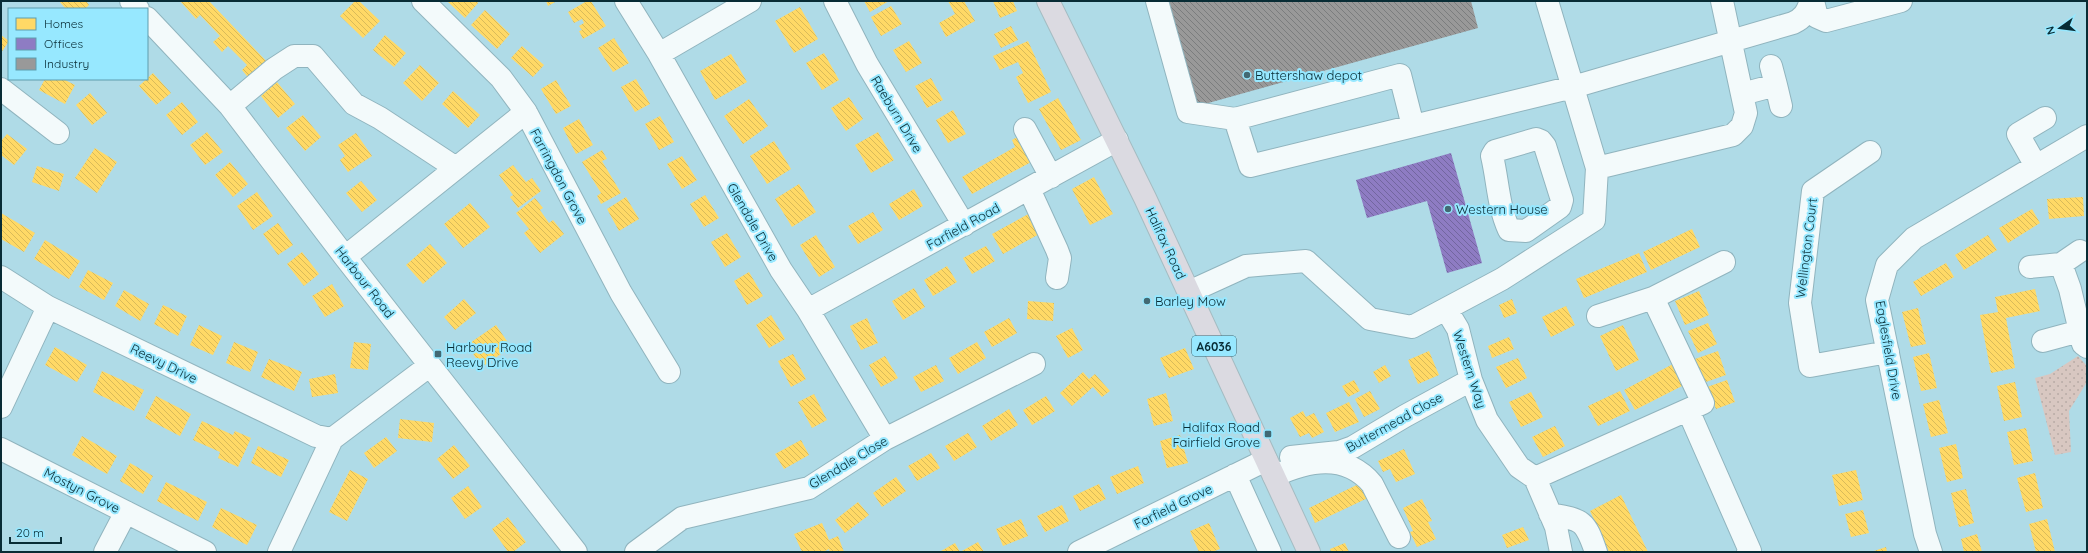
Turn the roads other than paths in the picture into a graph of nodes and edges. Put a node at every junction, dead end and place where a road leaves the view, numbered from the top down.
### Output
1 (423, 1) edge
2 (626, 1) edge
3 (750, 1) edge
4 (835, 1) edge
5 (1048, 1) edge
6 (1157, 1) edge
7 (1547, 1) edge
8 (1722, 1) edge
9 (1812, 1) edge
10 (1901, 1) edge
11 (148, 19) edge
12 (1732, 49) junction
13 (659, 54) junction
14 (1573, 87) junction
15 (1, 89) edge
16 (1742, 94) junction
17 (230, 106) junction
18 (1781, 106) dead end
19 (526, 112) junction
20 (2045, 118) dead end
21 (1234, 119) junction
22 (1413, 126) junction
23 (1025, 129) dead end
24 (58, 133) dead end
25 (2087, 136) edge
26 (1117, 140) junction
27 (1870, 152) dead end
28 (2036, 166) junction
29 (456, 168) junction
30 (1597, 168) junction
31 (1051, 177) junction
32 (1029, 189) junction
33 (964, 225) junction
34 (1526, 231) dead end
35 (2080, 251) dead end
36 (345, 257) junction
37 (1534, 259) junction
38 (1724, 262) dead end
39 (2061, 264) junction
40 (2030, 267) dead end
41 (1, 276) edge
42 (1057, 278) dead end
43 (1189, 292) junction
44 (1653, 298) junction
45 (48, 307) junction
46 (1446, 309) junction
47 (808, 310) junction
48 (1598, 316) dead end
49 (2083, 339) edge
50 (2043, 341) dead end
51 (1888, 352) junction
52 (1034, 364) dead end
53 (429, 366) junction
54 (669, 372) dead end
55 (1471, 380) junction
56 (1, 407) edge
57 (1688, 410) junction
58 (332, 439) junction
59 (885, 439) junction
60 (1, 449) edge
61 (1292, 457) dead end
62 (1270, 468) junction
63 (1235, 475) junction
64 (1535, 478) junction
65 (126, 512) junction
66 (1550, 514) junction
67 (1399, 537) dead end
68 (1105, 546) edge
69 (105, 552) edge
70 (205, 552) edge
71 (279, 552) edge
72 (576, 552) edge
73 (636, 552) edge
74 (1079, 552) edge
75 (1270, 552) edge
76 (1310, 552) edge
77 (1561, 552) edge
78 (1596, 552) edge
79 (1748, 552) edge
80 (1931, 552) edge

1 - 19 street, Farringdon Grove
2 - 13 street, Glendale Drive
3 - 13 street
4 - 33 street, Raeburn Drive
5 - 26 highway, Halifax Road / A6036
6 - 21 street
7 - 14 street
8 - 12 street
9 - 10 street
9 - 12 street
11 - 17 street, Harbour Road
12 - 14 street
12 - 16 street
13 - 47 street, Glendale Drive
14 - 22 street
14 - 30 street
15 - 24 street
16 - 18 street
16 - 30 street
17 - 29 street
17 - 36 street, Harbour Road
19 - 29 street
19 - 54 street, Farringdon Grove
20 - 28 street
21 - 22 street
21 - 22 street
23 - 31 street
25 - 28 street, Eaglesfield Drive
26 - 31 street, Farfield Road
26 - 43 highway, Halifax Road / A6036
27 - 51 street, Wellington Court
28 - 51 street, Eaglesfield Drive
29 - 36 street
30 - 37 street
31 - 32 street, Farfield Road
32 - 33 street, Farfield Road
32 - 42 street
33 - 47 street, Farfield Road
34 - 37 street
35 - 39 street
36 - 53 street, Harbour Road
37 - 46 street
38 - 44 street
39 - 40 street
39 - 49 street
41 - 45 street, Reevy Drive
43 - 46 street
43 - 62 highway, Halifax Road / A6036
44 - 48 street
44 - 57 street
45 - 56 street
45 - 58 street, Reevy Drive
46 - 55 street, Western Way
47 - 59 street, Glendale Drive
49 - 50 street
51 - 80 street, Eaglesfield Drive
52 - 59 street, Glendale Close
53 - 58 street
53 - 72 street, Harbour Road
55 - 61 street, Buttermead Close
55 - 64 street, Western Way
57 - 64 street
57 - 79 street
58 - 71 street
59 - 73 street, Glendale Close
60 - 65 street, Mostyn Grove
62 - 63 street, Farfield Grove
62 - 67 street, Farfield Grove
62 - 76 highway, Halifax Road / A6036
63 - 68 street, Farfield Grove
63 - 75 street
64 - 66 street
65 - 69 street
65 - 70 street, Mostyn Grove
66 - 77 street
66 - 78 street
68 - 74 street, Farfield Grove

